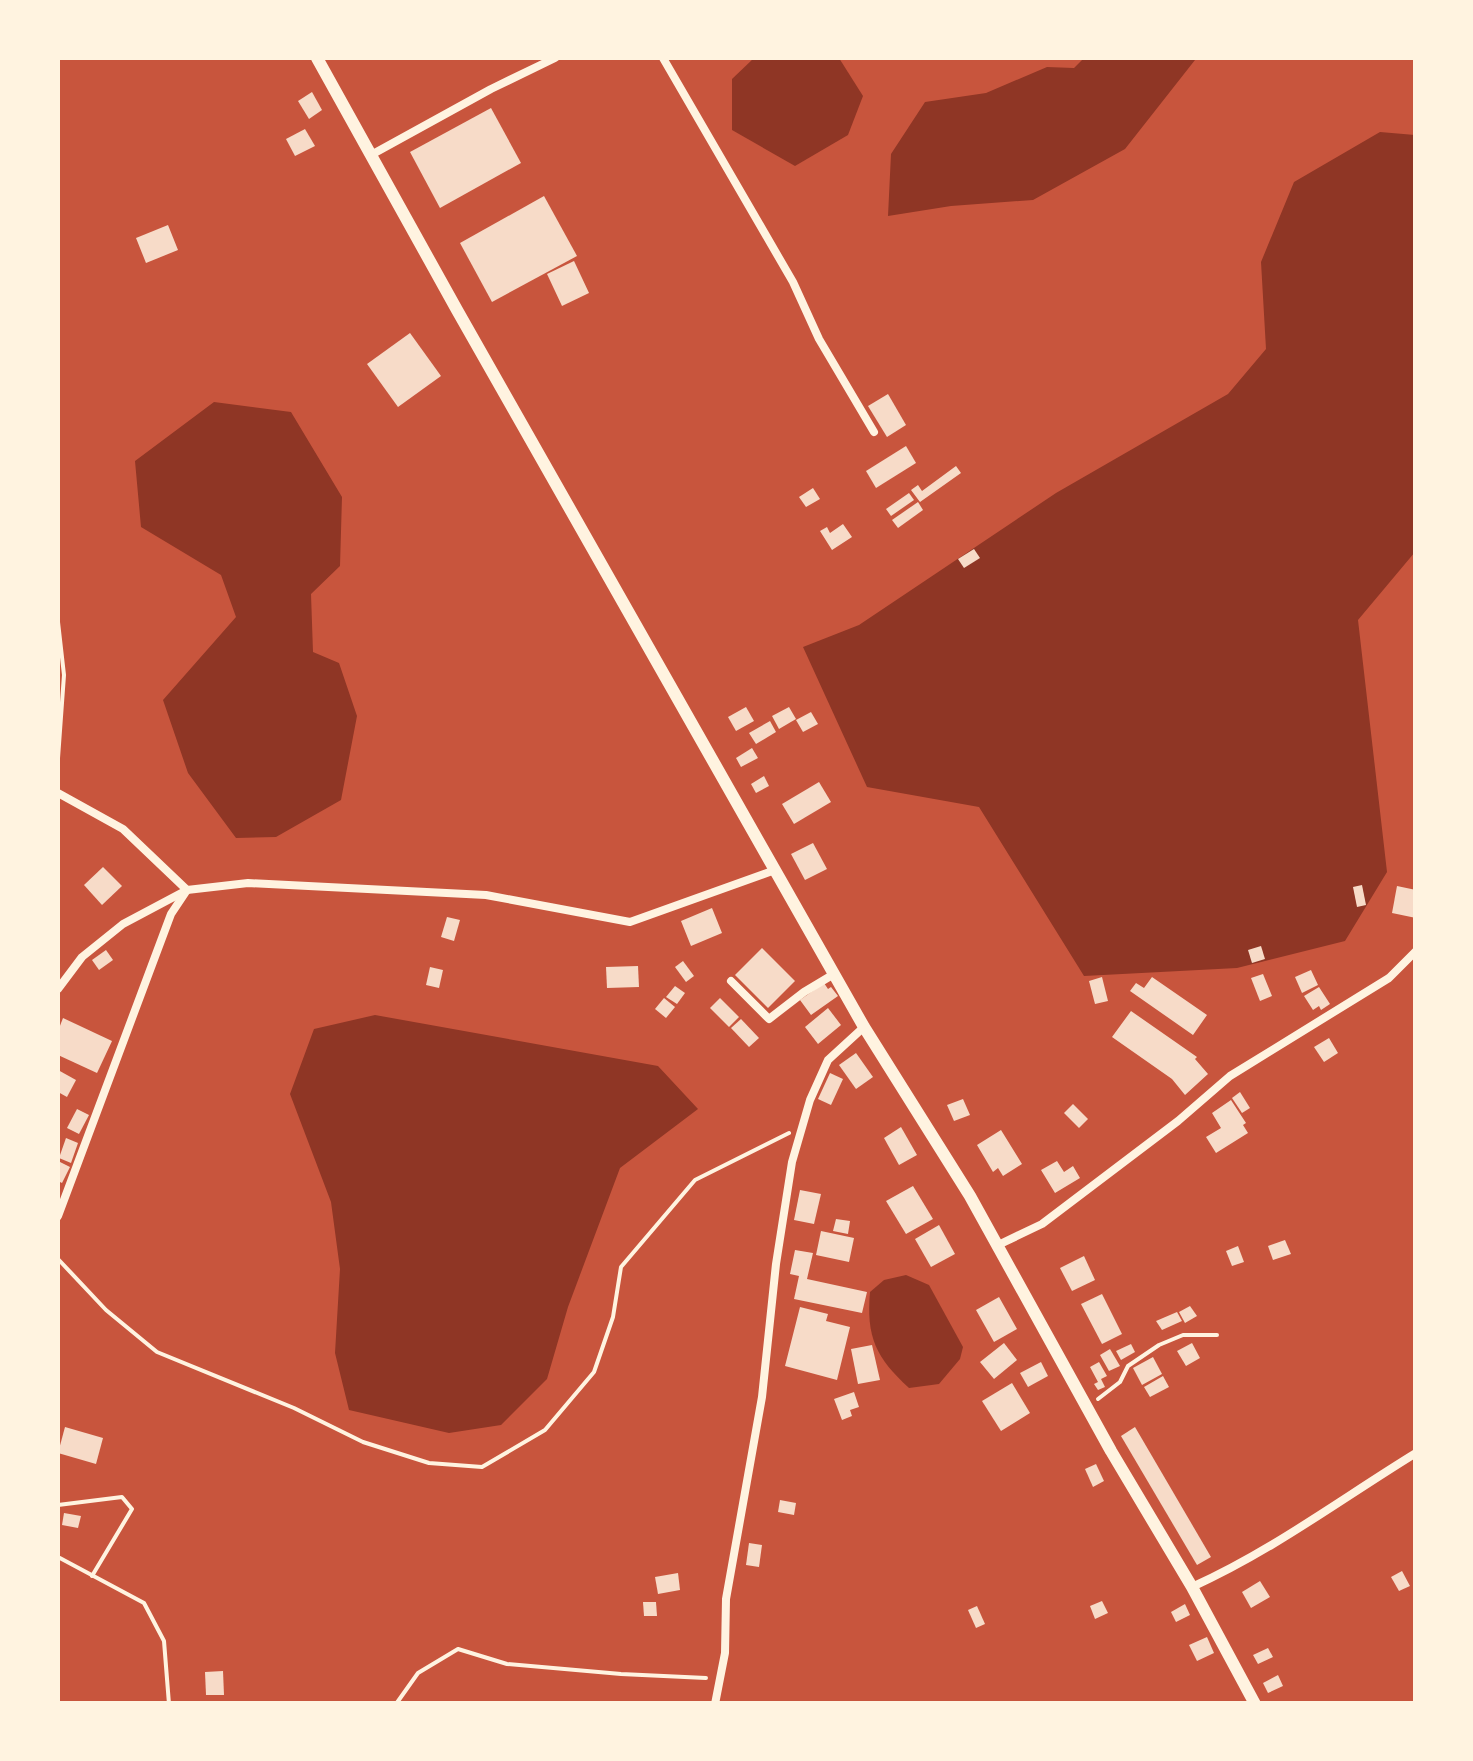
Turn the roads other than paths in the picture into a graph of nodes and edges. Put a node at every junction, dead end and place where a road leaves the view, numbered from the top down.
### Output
1 (318, 58) edge
2 (555, 58) edge
3 (663, 58) edge
4 (371, 155) junction
5 (874, 432) dead end
6 (58, 792) edge
7 (775, 870) junction
8 (187, 890) junction
9 (1416, 951) edge
10 (834, 974) junction
11 (731, 981) dead end
12 (58, 988) edge
13 (864, 1027) junction
14 (58, 1216) edge
15 (996, 1246) junction
16 (1416, 1454) edge
17 (1192, 1587) junction
18 (716, 1704) edge
19 (1255, 1704) edge

1 - 4 main road
2 - 4 street
3 - 5 street
4 - 7 main road
6 - 8 street
7 - 8 street
7 - 10 main road
8 - 12 street
8 - 14 street
9 - 15 street
10 - 11 street
10 - 13 main road
13 - 15 main road
13 - 18 street
15 - 17 main road
16 - 17 street
17 - 19 main road

